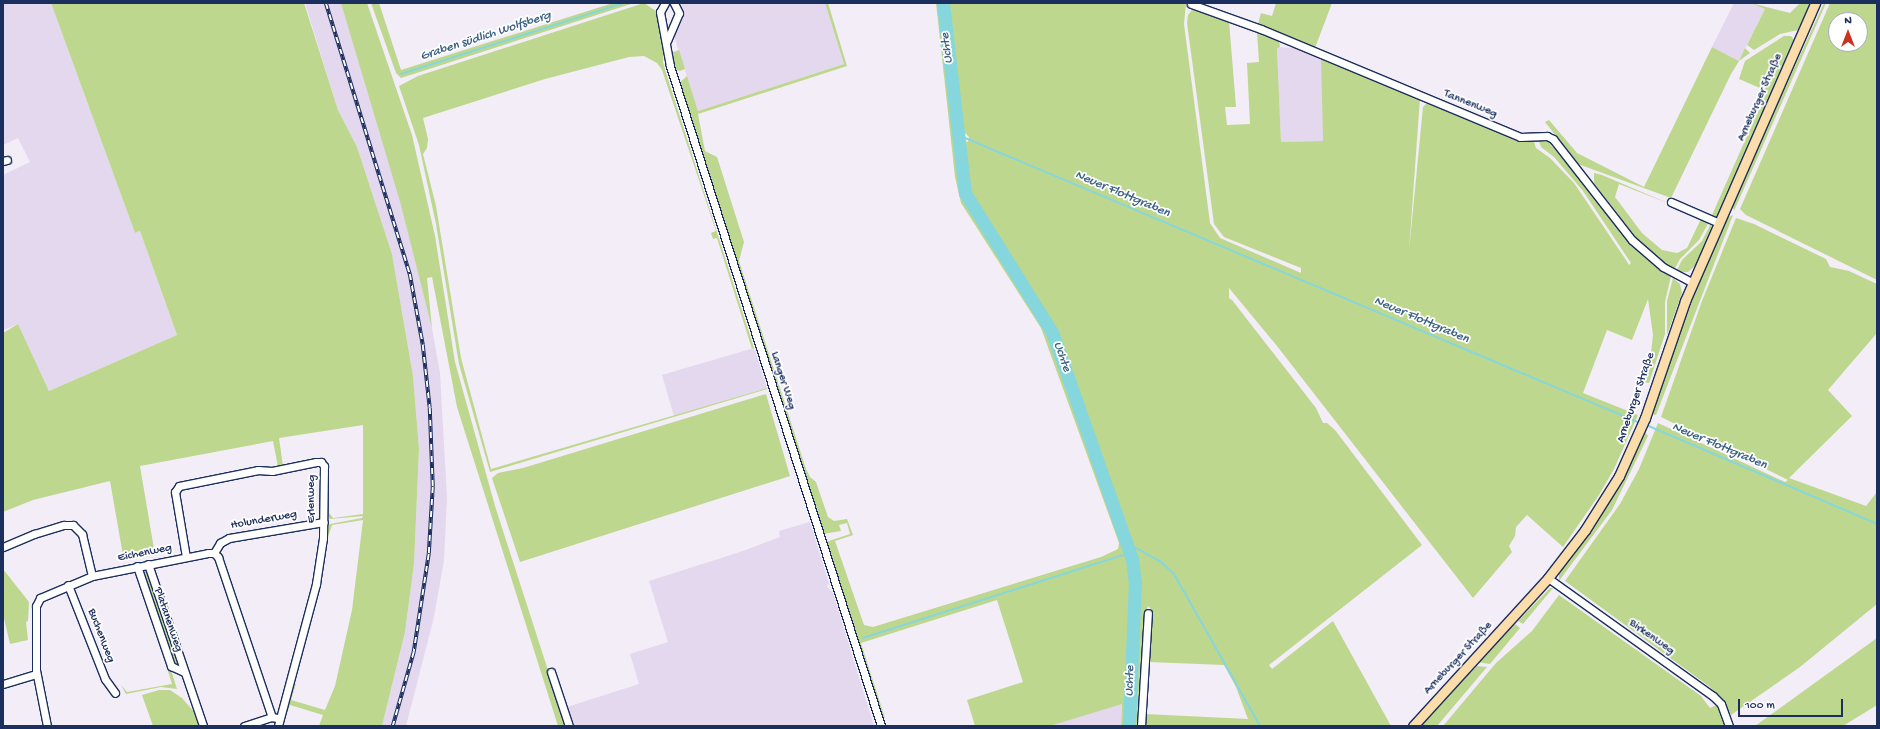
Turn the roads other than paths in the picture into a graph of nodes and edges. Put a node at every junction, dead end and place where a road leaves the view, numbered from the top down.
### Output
1 (665, 3) edge
2 (674, 3) edge
3 (1815, 3) edge
4 (1191, 4) edge
5 (667, 41) junction
6 (1672, 202) dead end
7 (1719, 223) junction
8 (1693, 283) junction
9 (324, 522) junction
10 (3, 547) edge
11 (214, 553) junction
12 (186, 557) junction
13 (148, 564) junction
14 (138, 566) junction
15 (92, 576) junction
16 (1548, 578) junction
17 (68, 585) junction
18 (1148, 613) dead end
19 (184, 672) junction
20 (551, 672) dead end
21 (36, 674) junction
22 (3, 684) edge
23 (114, 693) dead end
24 (272, 717) junction
25 (279, 723) edge
26 (48, 726) edge
27 (203, 726) edge
28 (244, 726) edge
29 (569, 726) edge
30 (881, 726) edge
31 (1141, 726) edge
32 (1413, 726) edge
33 (1729, 726) edge

1 - 5 street, Langer Weg
2 - 5 street
3 - 7 main road, Arneburger Straße
4 - 8 street, Tannenweg
5 - 30 street, Langer Weg
6 - 7 street
7 - 8 main road, Arneburger Straße
8 - 16 main road, Arneburger Straße
9 - 11 street, Holunderweg
9 - 12 street, Erlenweg
9 - 25 street, Erlenweg
10 - 15 street
11 - 12 street, Eichenweg
11 - 24 street
12 - 13 street, Eichenweg
13 - 14 street, Eichenweg
13 - 19 street, Platanenweg
14 - 15 street, Eichenweg
14 - 19 street, Platanenweg
15 - 17 street, Eichenweg
16 - 32 main road, Arneburger Straße
16 - 33 street, Birkenweg
17 - 21 street, Eichenweg
17 - 23 street, Buchenweg
18 - 31 street
19 - 27 street, Platanenweg
20 - 29 street
21 - 22 street
21 - 26 street, Eichenweg
24 - 25 street
24 - 28 street

